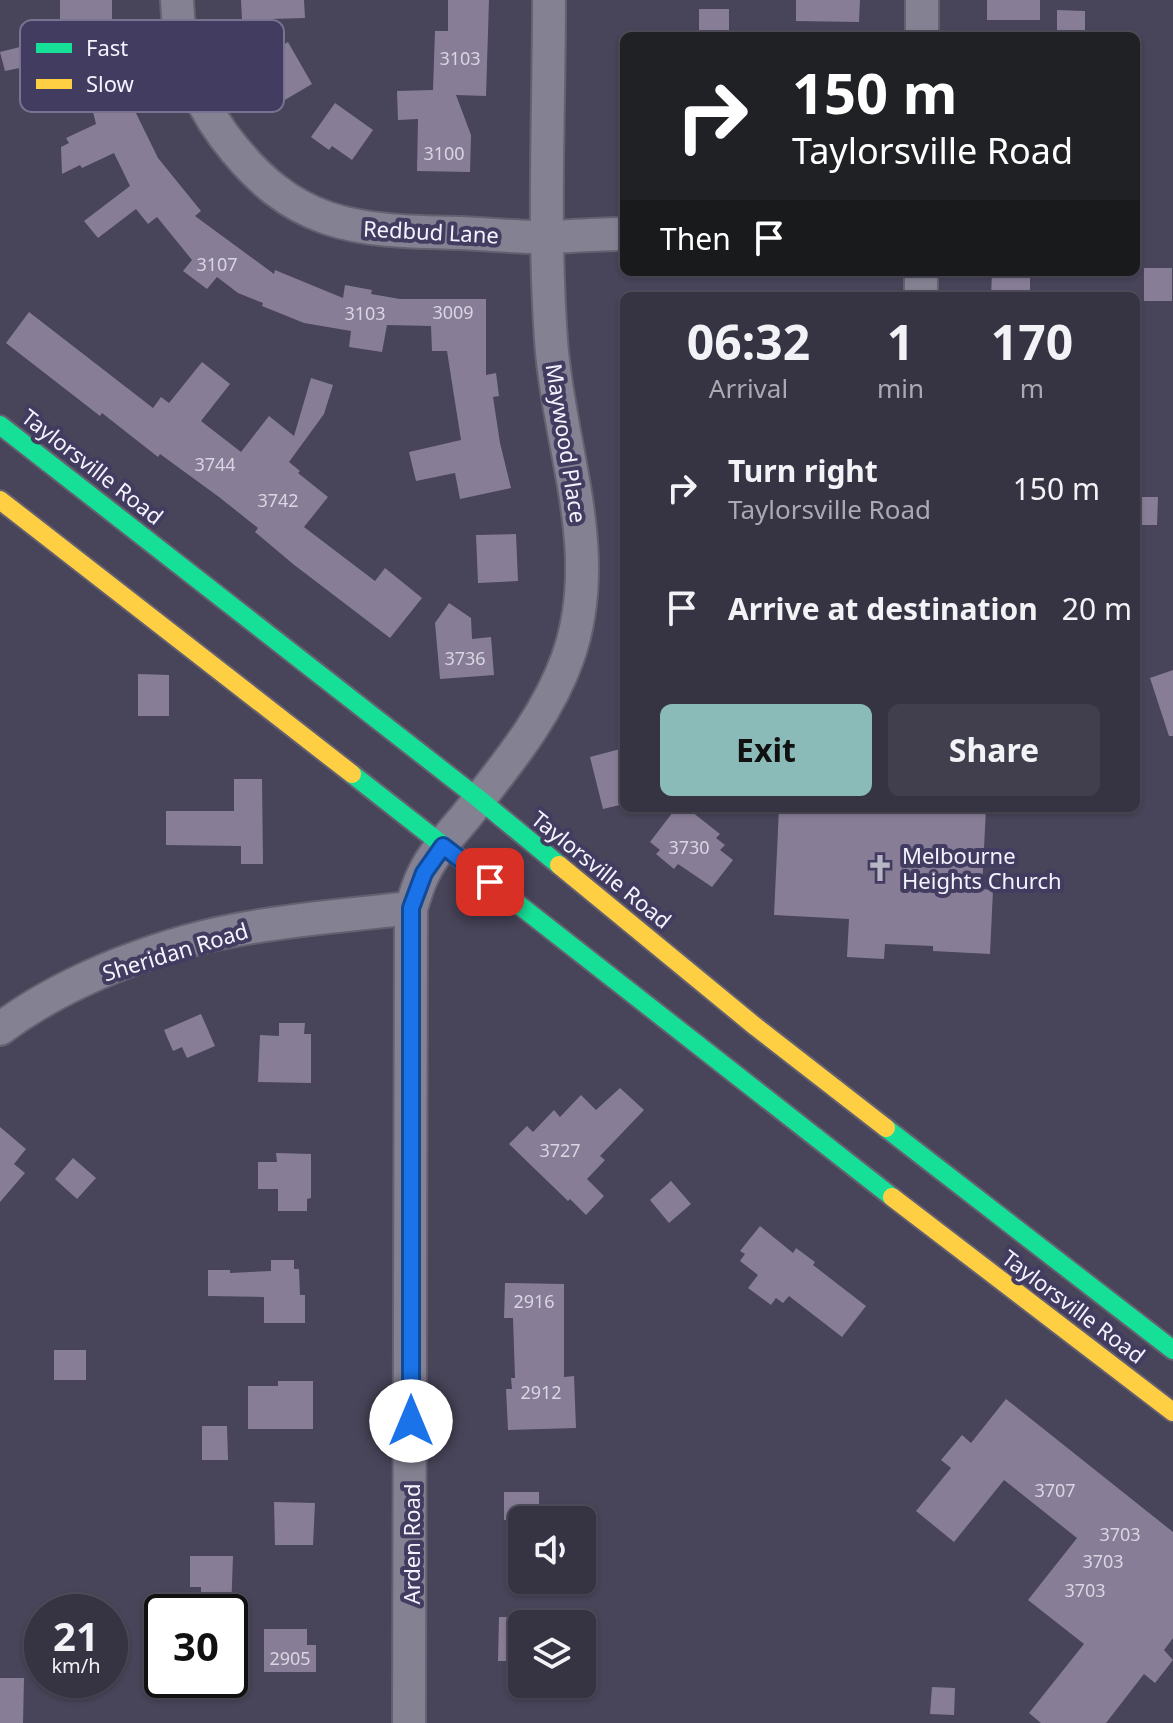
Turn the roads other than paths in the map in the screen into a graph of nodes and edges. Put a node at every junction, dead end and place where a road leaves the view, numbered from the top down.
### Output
1 (177, 0) edge
2 (549, 0) edge
3 (922, 0) edge
4 (179, 20) edge
5 (922, 32) edge
6 (209, 112) edge
7 (620, 234) edge
8 (548, 237) junction
9 (0, 425) edge
10 (0, 500) edge
11 (479, 799) junction
12 (443, 846) junction
13 (411, 908) junction
14 (0, 1029) edge
15 (1173, 1350) edge
16 (1173, 1412) edge
17 (409, 1723) edge

1 - 4 street, Redbud Lane
2 - 8 street, Maywood Place
3 - 5 street
6 - 8 street, Redbud Lane
7 - 8 street, Redbud Lane
8 - 11 street, Maywood Place
9 - 11 main road, Taylorsville Road
10 - 12 main road, Taylorsville Road
11 - 12 street, Maywood Place
11 - 15 main road, Taylorsville Road
12 - 13 street, Arden Road
12 - 16 main road, Taylorsville Road
13 - 14 street, Sheridan Road
13 - 17 street, Arden Road

